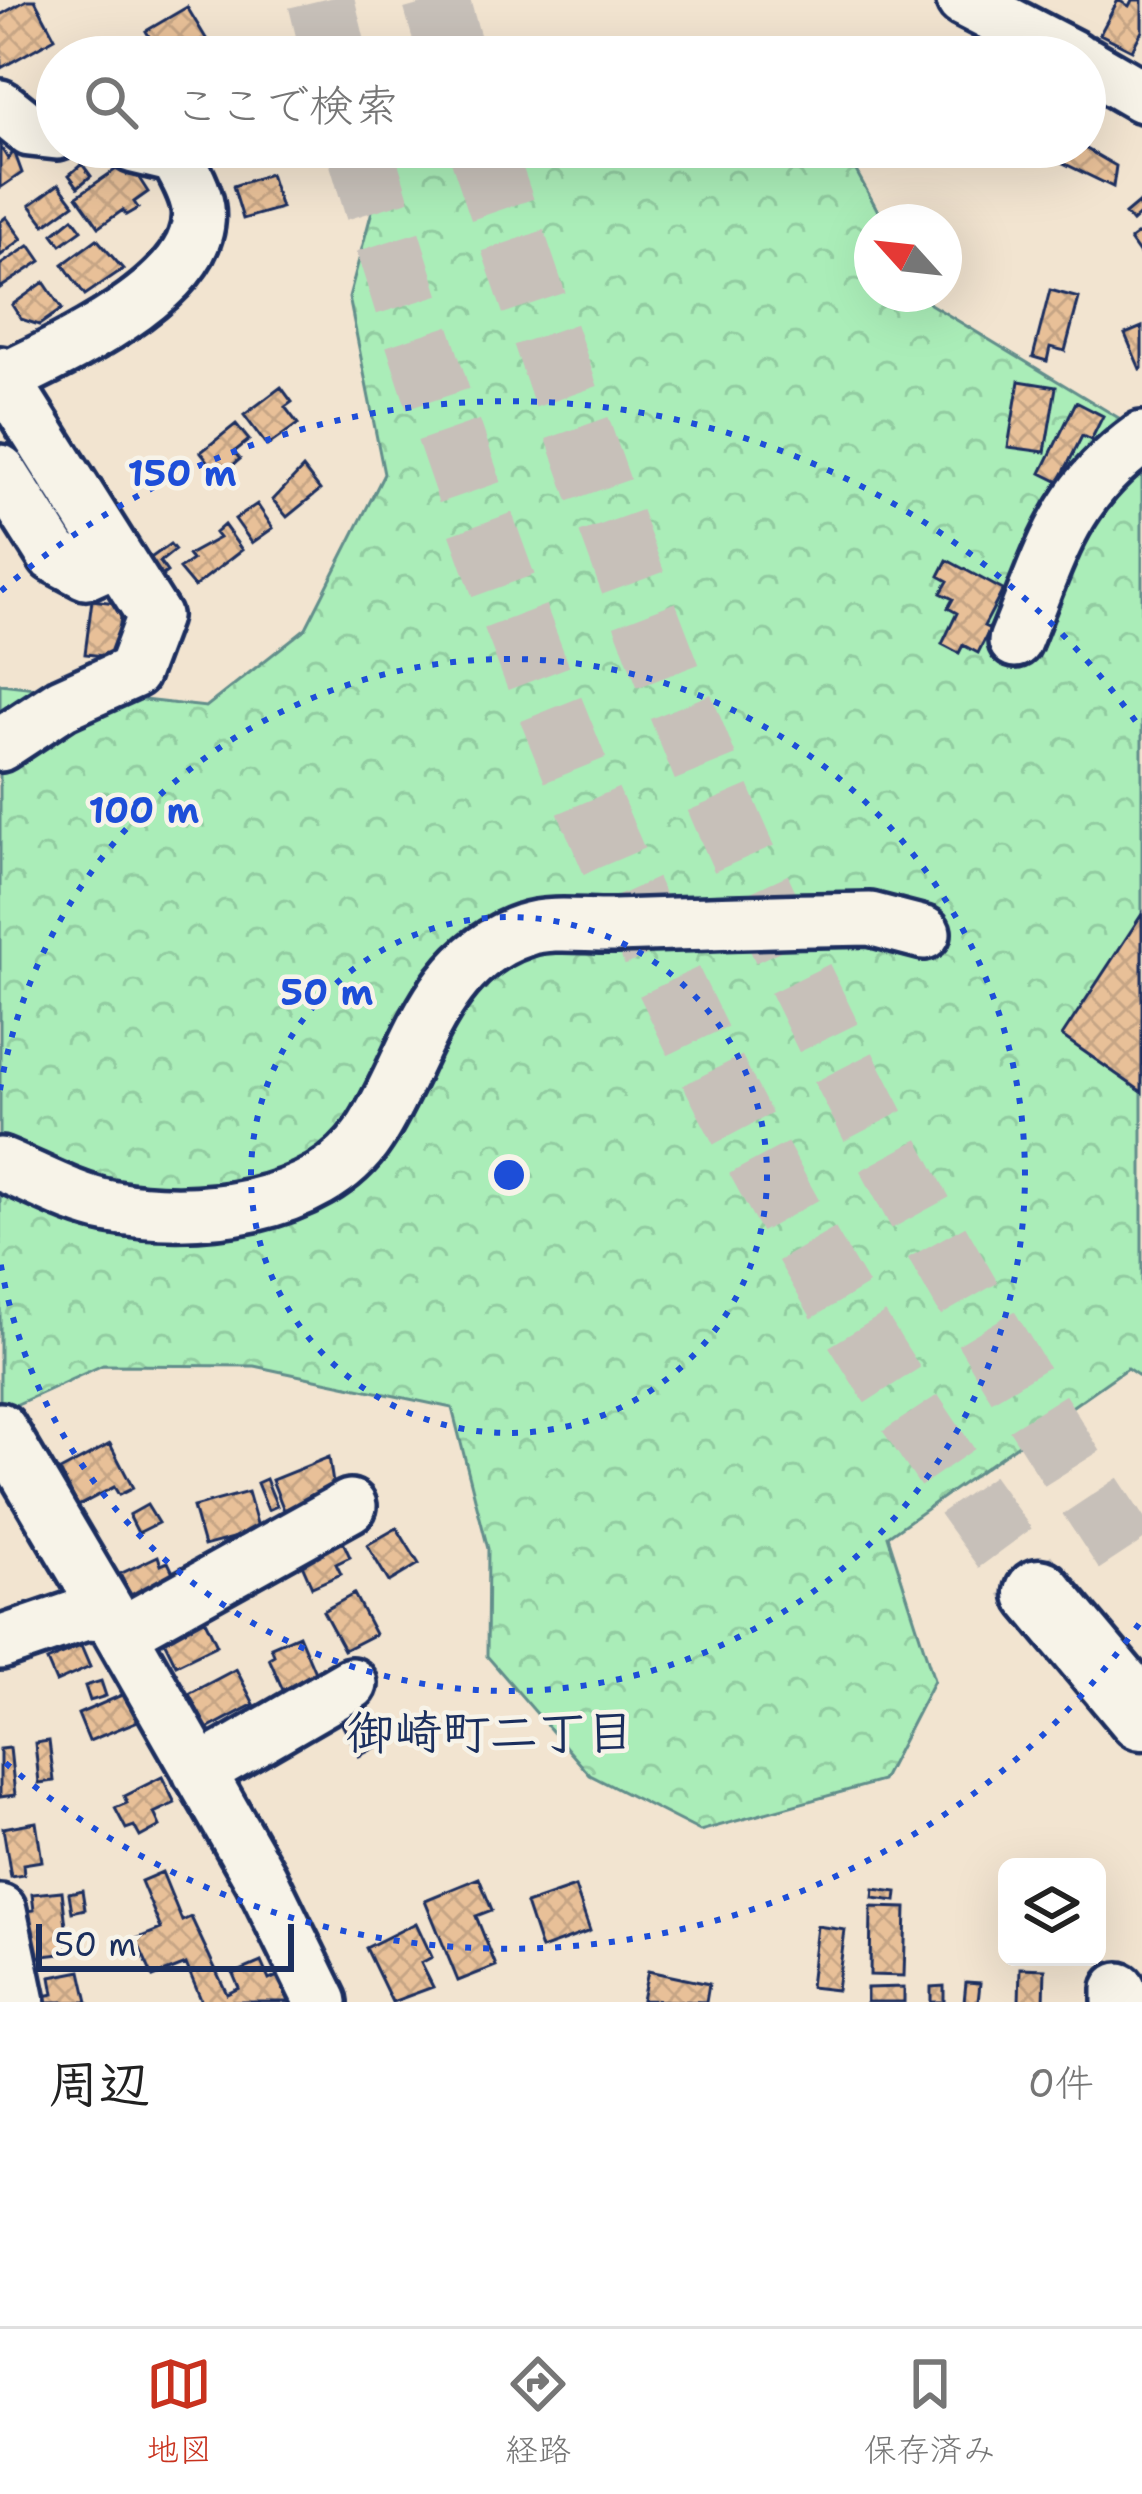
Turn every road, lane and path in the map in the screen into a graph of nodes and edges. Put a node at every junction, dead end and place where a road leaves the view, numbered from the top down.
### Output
1 (963, 0) edge
2 (1032, 36) edge
3 (1106, 75) edge
4 (1142, 96) edge
5 (0, 106) edge
6 (36, 131) edge
7 (182, 168) edge
8 (2, 376) edge
9 (1142, 438) edge
10 (0, 471) edge
11 (117, 560) junction
12 (1015, 641) dead end
13 (0, 746) edge
14 (924, 933) dead end
15 (0, 1164) edge
16 (0, 1429) edge
17 (350, 1506) dead end
18 (1039, 1593) tunnel mouth
19 (117, 1623) junction
20 (0, 1643) edge
21 (351, 1684) dead end
22 (1142, 1716) edge
23 (199, 1772) junction
24 (0, 1911) edge
25 (19, 2002) edge
26 (321, 2002) edge

1 - 2 street
3 - 4 street
5 - 6 street
7 - 8 street
8 - 11 street
9 - 12 street
10 - 11 street
11 - 13 street
14 - 15 street
16 - 19 street
17 - 19 street
18 - 22 highway
19 - 20 street
19 - 23 street
21 - 23 street
23 - 26 street
24 - 25 street

